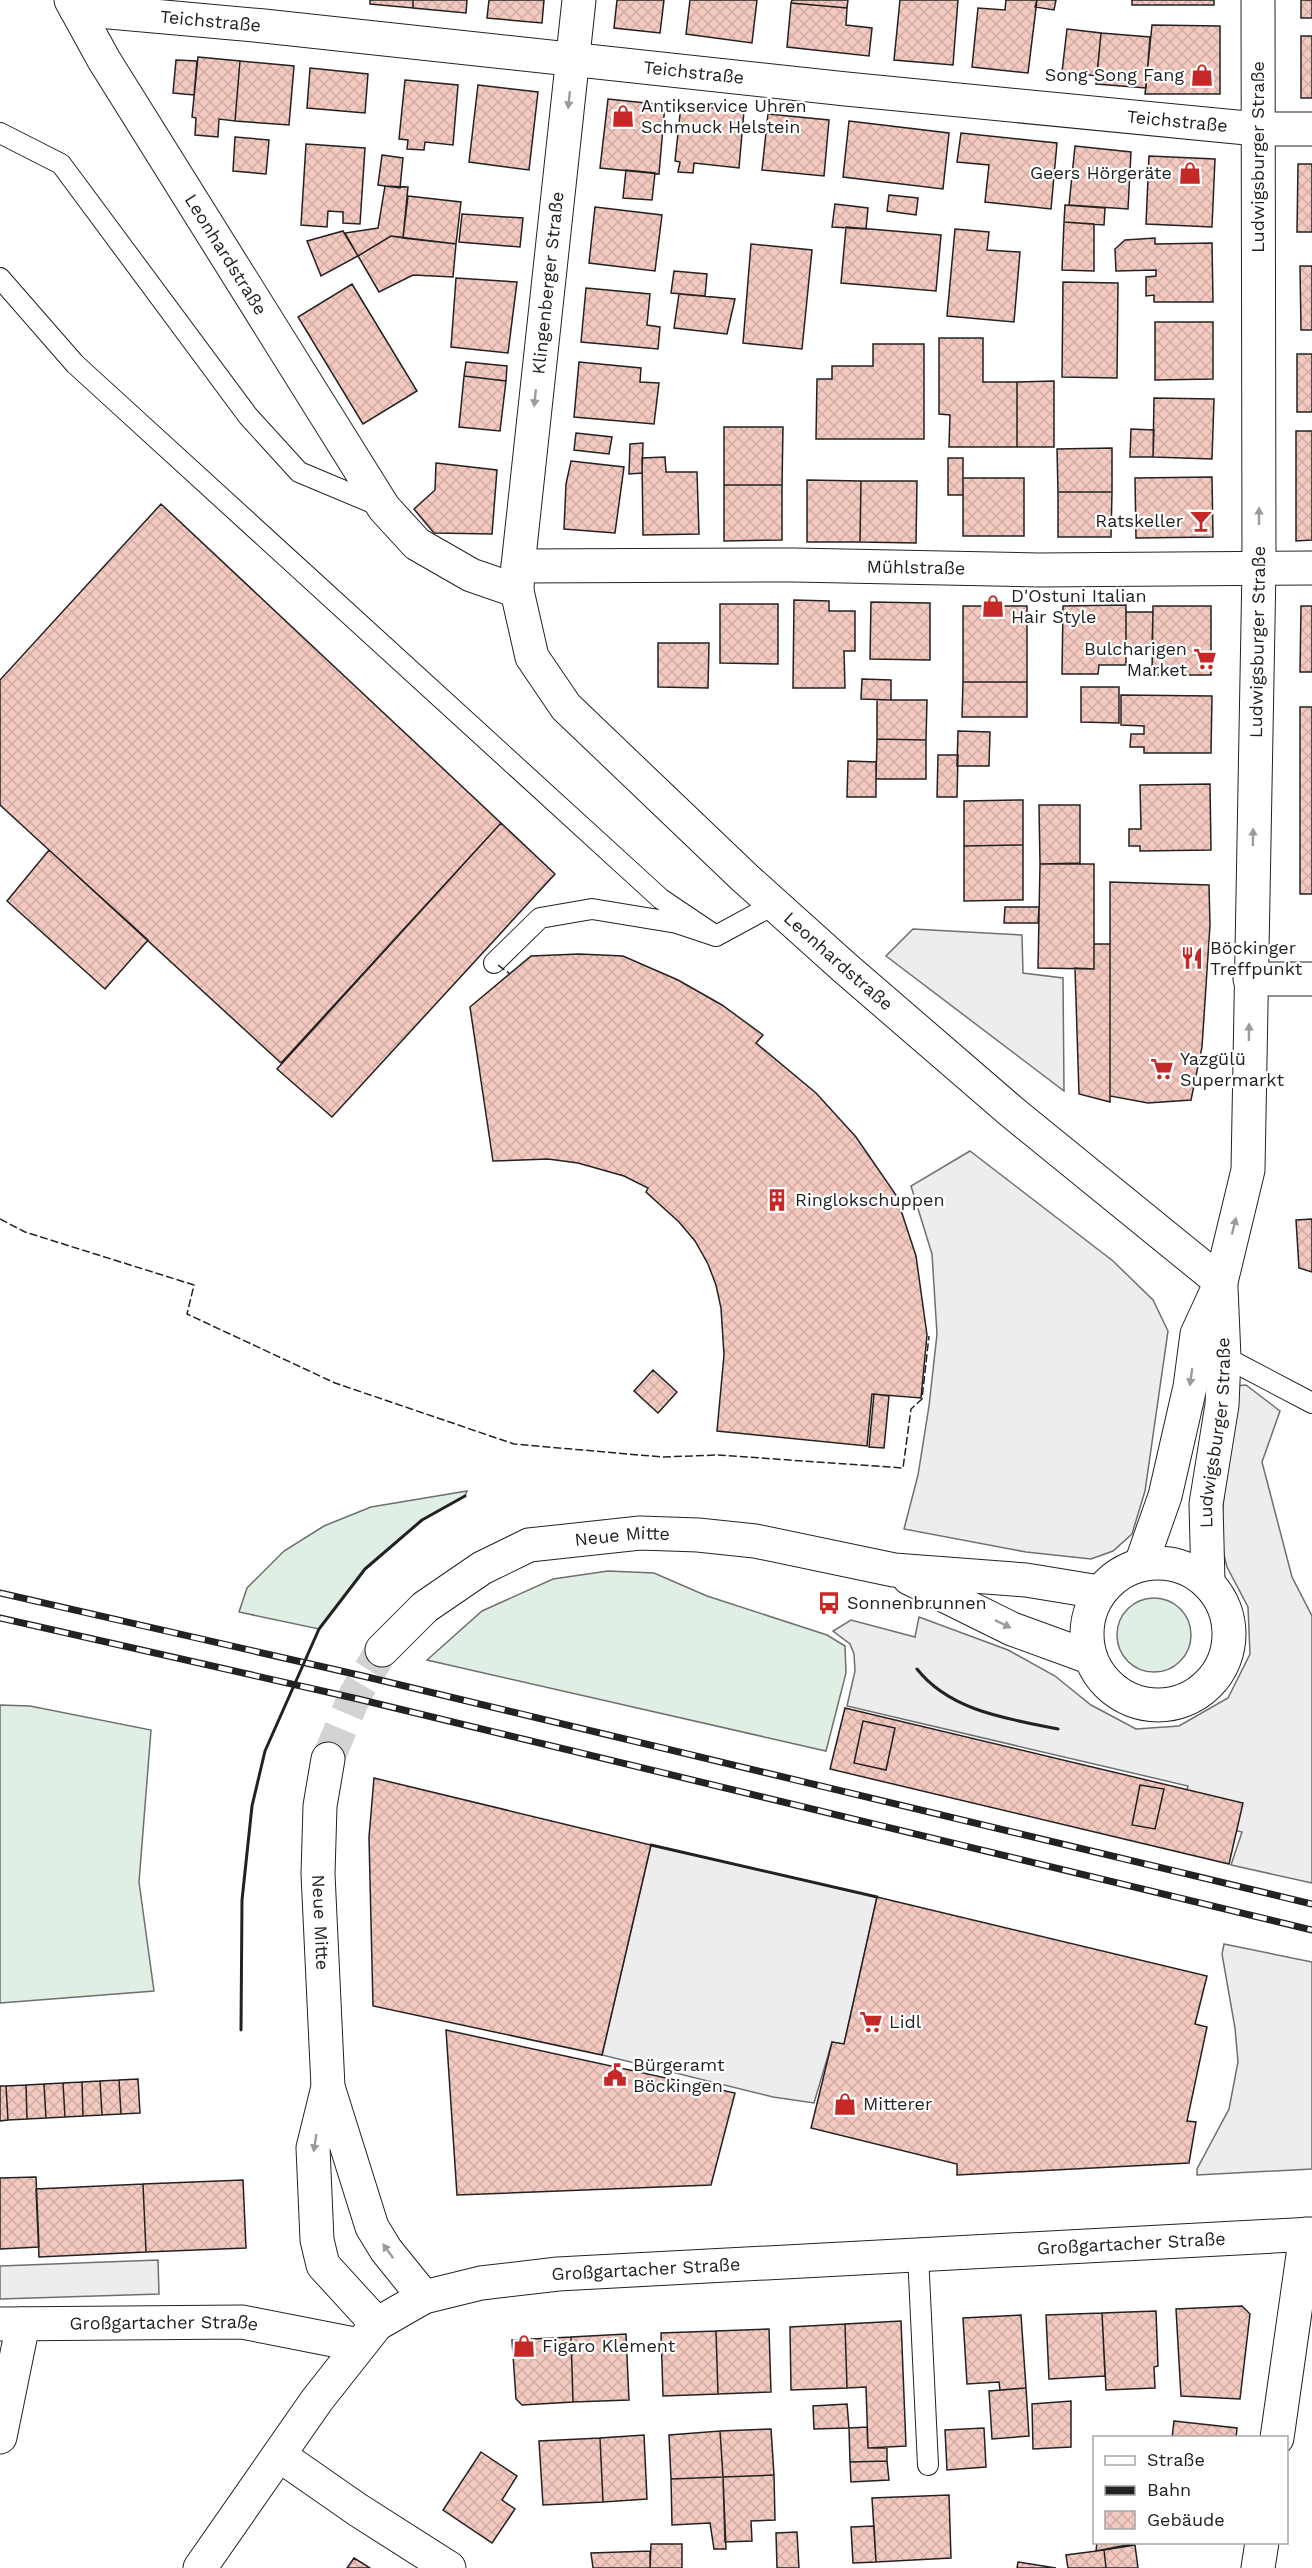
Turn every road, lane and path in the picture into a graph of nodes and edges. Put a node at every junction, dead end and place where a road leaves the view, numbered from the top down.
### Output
1 (579, 0) edge
2 (1258, 0) edge
3 (73, 5) edge
4 (573, 60) junction
5 (1257, 129) junction
6 (1312, 129) edge
7 (0, 133) edge
8 (0, 278) edge
9 (384, 508) junction
10 (1259, 568) junction
11 (1312, 568) edge
12 (518, 578) junction
13 (775, 904) junction
14 (716, 936) junction
15 (494, 963) dead end
16 (1250, 979) junction
17 (1312, 979) edge
18 (1221, 1282) junction
19 (1197, 1334) junction
20 (1224, 1358) junction
21 (1312, 1403) edge
22 (1141, 1564) junction
23 (894, 1570) junction
24 (1208, 1582) junction
25 (1099, 1592) junction
26 (382, 1650) tunnel mouth
27 (1089, 1657) junction
28 (328, 1759) tunnel mouth
29 (328, 2086) junction
30 (1309, 2234) edge
31 (918, 2254) junction
32 (424, 2297) junction
33 (12, 2324) edge
34 (368, 2335) junction
35 (1277, 2436) edge
36 (0, 2437) edge
37 (279, 2455) junction
38 (928, 2465) dead end
39 (1262, 2544) edge
40 (200, 2568) edge
41 (449, 2568) edge
42 (1258, 2568) edge

1 - 4 street, Klingenberger Straße
2 - 5 street, Ludwigsburger Straße
3 - 4 street, Teichstraße
3 - 9 street, Leonhardstraße
4 - 5 street, Teichstraße
4 -> 12 street, Klingenberger Straße
5 - 6 street, Teichstraße
10 -> 5 street, Ludwigsburger Straße
7 - 9 lane, Leonhardstraße
8 - 14 lane
9 - 12 street, Leonhardstraße
10 - 11 street, Mühlstraße
10 - 12 street, Mühlstraße
16 -> 10 street, Ludwigsburger Straße
12 - 13 street, Leonhardstraße
13 - 14 lane
13 - 18 street, Leonhardstraße
14 - 15 lane
16 - 17 street
18 -> 16 street, Ludwigsburger Straße
18 - 19 street, Ludwigsburger Straße
18 - 20 street, Ludwigsburger Straße
19 - 20 lane
19 -> 22 street, Ludwigsburger Straße
20 - 21 lane
20 - 24 street, Ludwigsburger Straße
22 - 24 street
22 - 25 street
23 - 25 street, Neue Mitte
23 - 26 street, Neue Mitte
23 -> 27 street, Neue Mitte
24 - 27 street
25 - 27 street
28 - 29 street, Neue Mitte
32 -> 29 street, Neue Mitte
29 -> 34 street, Neue Mitte
30 - 31 street, Großgartacher Straße
30 - 35 street
31 - 32 street, Großgartacher Straße
31 - 38 lane
32 - 34 street, Großgartacher Straße
33 - 34 street, Großgartacher Straße
33 - 36 street
34 - 37 street
37 - 40 street
37 - 41 street
39 - 42 street

